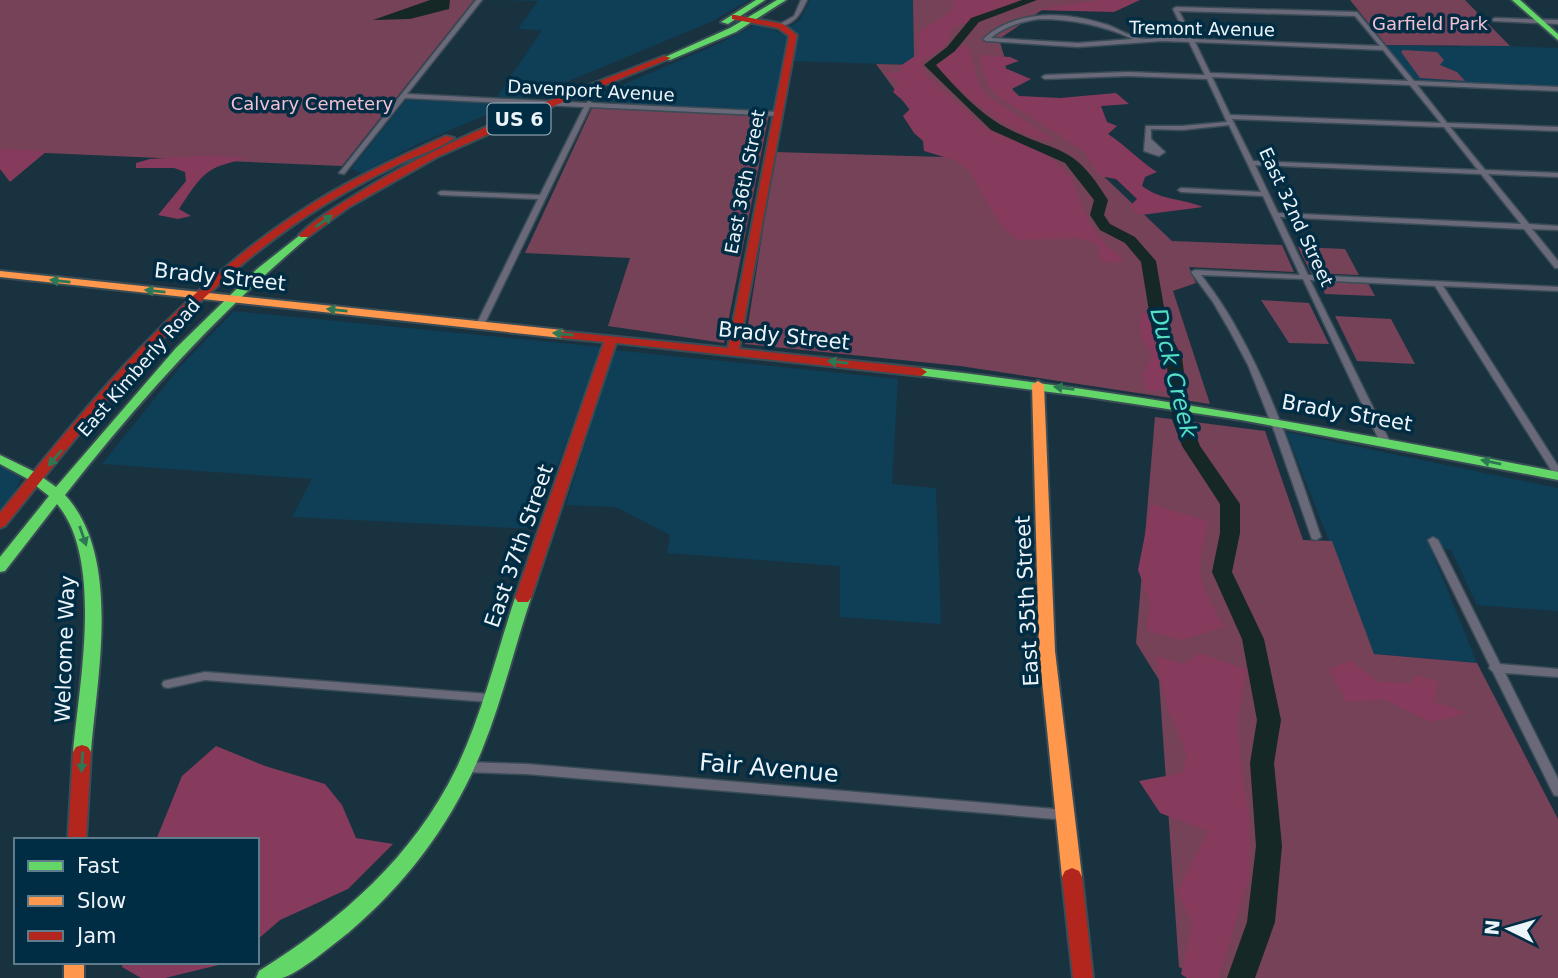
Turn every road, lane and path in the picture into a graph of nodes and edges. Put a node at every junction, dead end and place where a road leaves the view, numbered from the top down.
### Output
1 (479, 0) edge
2 (761, 0) edge
3 (782, 0) edge
4 (804, 0) edge
5 (1516, 0) edge
6 (735, 17) junction
7 (1495, 20) dead end
8 (751, 21) junction
9 (1541, 22) junction
10 (1558, 22) edge
11 (780, 26) junction
12 (1558, 38) edge
13 (1138, 40) junction
14 (1191, 40) junction
15 (1383, 48) junction
16 (1209, 76) junction
17 (1045, 77) dead end
18 (1411, 83) junction
19 (1558, 89) edge
20 (403, 96) junction
21 (537, 101) junction
22 (560, 102) junction
23 (589, 103) junction
24 (777, 114) junction
25 (1230, 120) junction
26 (1444, 125) junction
27 (1558, 129) edge
28 (1149, 141) dead end
29 (1252, 163) junction
30 (1482, 171) junction
31 (342, 173) dead end
32 (1558, 174) edge
33 (1181, 190) dead end
34 (441, 193) dead end
35 (1266, 194) junction
36 (543, 197) junction
37 (1277, 215) junction
38 (1526, 226) junction
39 (1558, 228) edge
40 (1558, 266) edge
41 (0, 274) edge
42 (1305, 276) junction
43 (1437, 283) junction
44 (1558, 289) edge
45 (201, 296) junction
46 (226, 299) junction
47 (480, 326) junction
48 (611, 339) junction
49 (733, 351) junction
50 (1038, 384) junction
51 (1274, 421) junction
52 (1384, 440) junction
53 (0, 458) edge
54 (1558, 474) edge
55 (38, 479) junction
56 (57, 495) junction
57 (0, 523) edge
58 (1316, 537) dead end
59 (1433, 540) dead end
60 (0, 567) edge
61 (1495, 668) junction
62 (1558, 673) edge
63 (168, 684) dead end
64 (489, 698) junction
65 (466, 767) junction
66 (1558, 791) edge
67 (1068, 815) junction
68 (77, 838) edge
69 (266, 978) edge
70 (1083, 978) edge

1 - 20 street
2 - 6 main road, East Kimberly Road / US 6
3 - 8 main road, East Kimberly Road / US 6
4 - 11 street
5 - 9 main road
6 - 8 main road
6 - 21 main road, East Kimberly Road / US 6
7 - 9 street
8 - 11 main road
8 - 22 main road, East Kimberly Road / US 6
9 - 10 street
9 - 12 main road
11 - 24 main road, East 36th Street
13 - 13 street, Tremont Avenue
13 - 14 street, Tremont Avenue
14 - 15 street, Tremont Avenue
14 - 15 street, East 32nd Street
14 - 16 street, East 32nd Street
15 - 18 street
16 - 17 street
16 - 18 street
16 - 25 street, East 32nd Street
18 - 19 street
18 - 26 street
20 - 21 street, Davenport Avenue
20 - 31 street
21 - 22 street, Davenport Avenue
21 - 45 main road, East Kimberly Road / US 6
22 - 23 street, Davenport Avenue
46 -> 22 main road, East Kimberly Road / US 6
23 - 24 street, Davenport Avenue
23 - 36 street
24 - 49 main road, East 36th Street
25 - 26 street
25 - 28 street
25 - 29 street, East 32nd Street
26 - 27 street
26 - 30 street
29 - 30 street
29 - 35 street, East 32nd Street
30 - 32 street
30 - 38 street
33 - 35 street
34 - 36 street
35 - 37 street, East 32nd Street
36 - 47 street
37 - 38 street
37 - 42 street, East 32nd Street
38 - 39 street
38 - 40 street
45 -> 41 main road, Brady Street
42 - 43 street
42 - 51 street
42 - 52 street, East 32nd Street
43 - 44 street
43 - 54 street
45 - 46 main road, Brady Street
45 -> 55 main road, East Kimberly Road / US 6
47 -> 46 main road, Brady Street
46 - 56 main road, East Kimberly Road / US 6
48 -> 47 main road, Brady Street
48 - 49 main road, Brady Street
48 - 64 main road, East 37th Street
50 -> 49 main road, Brady Street
51 -> 50 main road, Brady Street
50 - 67 main road, East 35th Street
51 - 52 main road, Brady Street
51 - 58 street
54 -> 52 main road, Brady Street
53 - 55 main road, Welcome Way
55 - 56 main road, Welcome Way
55 - 57 main road, East Kimberly Road / US 6
56 - 60 main road, East Kimberly Road / US 6
56 -> 68 main road, Welcome Way
59 - 61 street
61 - 62 street
61 - 66 street
63 - 64 street
64 - 65 main road, East 37th Street
65 - 67 street, Fair Avenue
65 - 69 main road, East 37th Street
67 - 70 main road, East 35th Street

